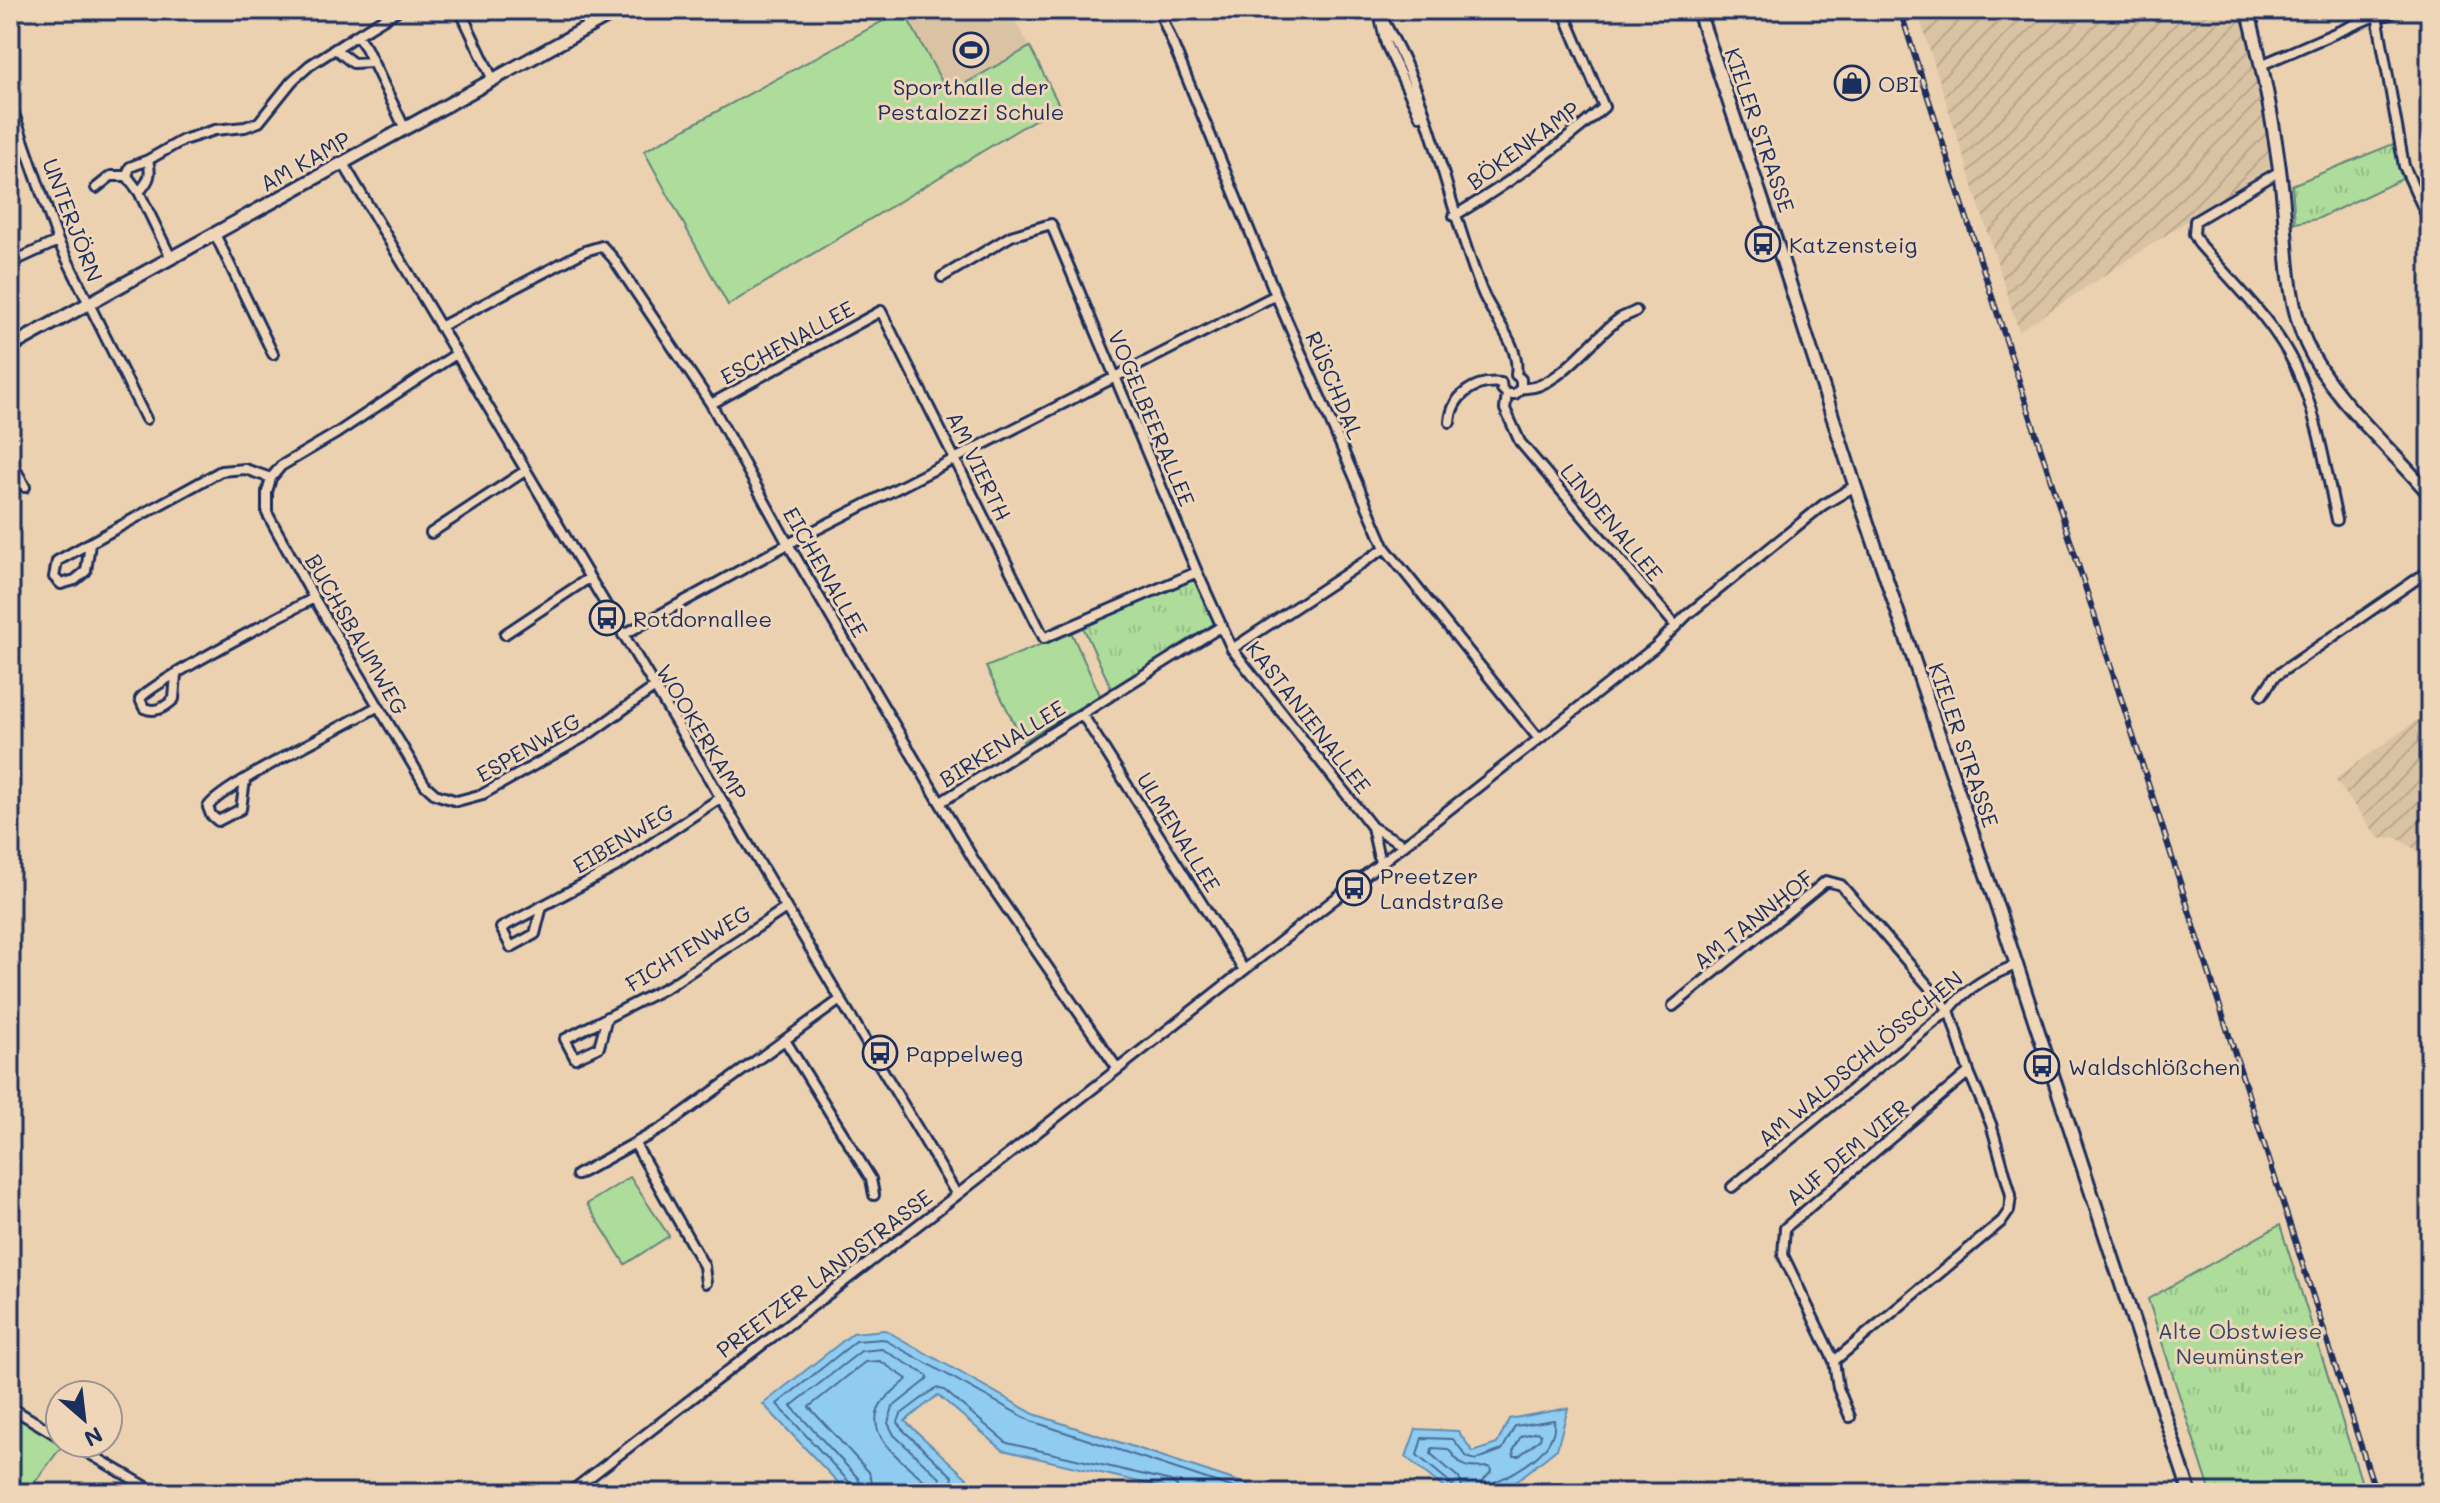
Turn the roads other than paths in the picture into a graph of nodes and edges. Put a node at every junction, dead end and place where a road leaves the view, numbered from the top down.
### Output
1 (398, 10) edge
2 (460, 10) edge
3 (619, 10) edge
4 (1159, 10) edge
5 (1378, 10) edge
6 (1563, 10) edge
7 (1698, 10) edge
8 (2248, 10) edge
9 (2397, 10) edge
10 (2377, 15) junction
11 (357, 35) junction
12 (335, 49) junction
13 (372, 62) junction
14 (2261, 65) junction
15 (493, 80) junction
16 (10, 102) edge
17 (405, 129) junction
18 (148, 160) junction
19 (343, 163) junction
20 (2280, 171) junction
21 (127, 176) junction
22 (96, 188) dead end
23 (139, 192) junction
24 (1454, 216) junction
25 (2430, 223) edge
26 (215, 234) junction
27 (58, 241) junction
28 (171, 258) junction
29 (10, 263) edge
30 (942, 277) dead end
31 (1276, 295) junction
32 (87, 304) junction
33 (881, 311) joint
34 (1636, 311) dead end
35 (440, 327) junction
36 (10, 347) edge
37 (273, 354) dead end
38 (456, 354) junction
39 (1516, 375) junction
40 (1116, 377) junction
41 (1501, 383) junction
42 (1521, 388) junction
43 (1507, 394) junction
44 (711, 404) junction
45 (146, 419) dead end
46 (1450, 422) dead end
47 (10, 459) edge
48 (955, 459) junction
49 (525, 471) junction
50 (271, 478) junction
51 (1855, 486) junction
52 (25, 487) dead end
53 (2430, 495) edge
54 (2337, 520) dead end
55 (431, 533) dead end
56 (90, 544) junction
57 (788, 544) junction
58 (1385, 548) junction
59 (2430, 570) edge
60 (1197, 572) junction
61 (589, 578) junction
62 (314, 598) junction
63 (1222, 626) junction
64 (1676, 626) junction
65 (505, 634) dead end
66 (623, 635) junction
67 (1232, 649) junction
68 (176, 674) junction
69 (655, 687) junction
70 (2262, 695) dead end
71 (378, 706) junction
72 (1082, 714) junction
73 (1539, 739) junction
74 (417, 772) joint
75 (245, 780) junction
76 (720, 798) junction
77 (941, 802) junction
78 (1372, 827) junction
79 (1404, 845) junction
80 (1380, 863) junction
81 (542, 906) junction
82 (786, 908) junction
83 (2016, 965) junction
84 (1244, 970) junction
85 (840, 1000) junction
86 (1673, 1006) dead end
87 (1949, 1010) junction
88 (607, 1017) junction
89 (785, 1040) junction
90 (1117, 1068) junction
91 (1969, 1072) junction
92 (635, 1144) junction
93 (577, 1175) dead end
94 (1732, 1187) dead end
95 (874, 1195) dead end
96 (957, 1195) junction
97 (706, 1283) dead end
98 (1834, 1361) junction
99 (10, 1407) edge
100 (1850, 1417) dead end
101 (44, 1427) edge
102 (99, 1459) edge
103 (157, 1493) edge
104 (569, 1493) edge
105 (2190, 1493) edge

1 - 11 street
2 - 15 street
3 - 15 main road, AM KAMP
4 - 31 street, RÜSCHDAL
5 - 24 street
6 - 24 street, BÖKENKAMP
7 - 51 main road, KIELER STRASSE
8 - 14 main road
9 - 10 street
10 - 14 street
10 - 25 street
11 - 12 street
11 - 13 street
12 - 13 street
12 - 18 street
13 - 17 street
14 - 20 main road
15 - 17 main road, AM KAMP
16 - 27 street, UNTERJÖRN
17 - 19 main road, AM KAMP
18 - 21 street
18 - 23 street
19 - 26 main road, AM KAMP
19 - 35 street, WOOKERKAMP
20 - 53 main road
20 - 54 street
21 - 22 street
21 - 23 street
23 - 28 street
24 - 39 street
26 - 28 main road, AM KAMP
26 - 37 street
27 - 29 street
27 - 32 street, UNTERJÖRN
28 - 32 main road, AM KAMP
30 - 40 street, VOGELBEERALLEE
31 - 40 street
31 - 58 street, RÜSCHDAL
32 - 36 main road, AM KAMP
32 - 45 street, UNTERJÖRN
33 - 44 street, ESCHENALLEE
33 - 48 street, AM VIERTH
34 - 42 street
35 - 38 street, WOOKERKAMP
35 - 44 street, EICHENALLEE
38 - 49 street, WOOKERKAMP
38 - 50 street
39 - 41 street
39 - 42 street
40 - 48 street
40 - 60 street, VOGELBEERALLEE
41 - 43 street
41 - 46 street
42 - 43 street
43 - 64 street, LINDENALLEE
44 - 57 street, EICHENALLEE
47 - 52 street
48 - 57 street
48 - 60 street, AM VIERTH
49 - 55 street
49 - 61 street, WOOKERKAMP
50 - 56 street
50 - 62 street, BUCHSBAUMWEG
51 - 64 street, PREETZER LANDSTRASSE
51 - 83 main road, KIELER STRASSE
56 - 56 street
57 - 66 street
57 - 77 street, EICHENALLEE
58 - 67 street
58 - 73 street, RÜSCHDAL
59 - 70 street
60 - 63 street, VOGELBEERALLEE
61 - 65 street
61 - 66 street, WOOKERKAMP
62 - 68 street
62 - 71 street, BUCHSBAUMWEG
63 - 67 street, KASTANIENALLEE
63 - 72 street, BIRKENALLEE
64 - 73 street, PREETZER LANDSTRASSE
66 - 69 street, WOOKERKAMP
67 - 78 street, KASTANIENALLEE
68 - 68 street
69 - 74 street, ESPENWEG
69 - 76 street, WOOKERKAMP
71 - 74 street, BUCHSBAUMWEG
71 - 75 street
72 - 77 street, BIRKENALLEE
72 - 84 street, ULMENALLEE
73 - 79 street, PREETZER LANDSTRASSE
75 - 75 street
76 - 81 street, EIBENWEG
76 - 82 street, WOOKERKAMP
77 - 90 street, EICHENALLEE
78 - 79 street, KASTANIENALLEE
78 - 80 street, KASTANIENALLEE
79 - 80 street, PREETZER LANDSTRASSE
80 - 84 street, PREETZER LANDSTRASSE
81 - 81 street, EIBENWEG
82 - 85 street, WOOKERKAMP
82 - 88 street, FICHTENWEG
83 - 87 street, AM WALDSCHLÖSSCHEN
83 - 105 main road, KIELER STRASSE
84 - 90 street, PREETZER LANDSTRASSE
85 - 89 street
85 - 96 street, WOOKERKAMP
86 - 87 street, AM TANNHOF
87 - 91 street
87 - 94 street, AM WALDSCHLÖSSCHEN
88 - 88 street, FICHTENWEG
89 - 92 street
89 - 95 street
90 - 96 street, PREETZER LANDSTRASSE
91 - 98 street
91 - 98 street, AUF DEM VIER
92 - 93 street
92 - 97 street
96 - 104 street, PREETZER LANDSTRASSE
98 - 100 street, AUF DEM VIER
99 - 101 street
102 - 103 street

